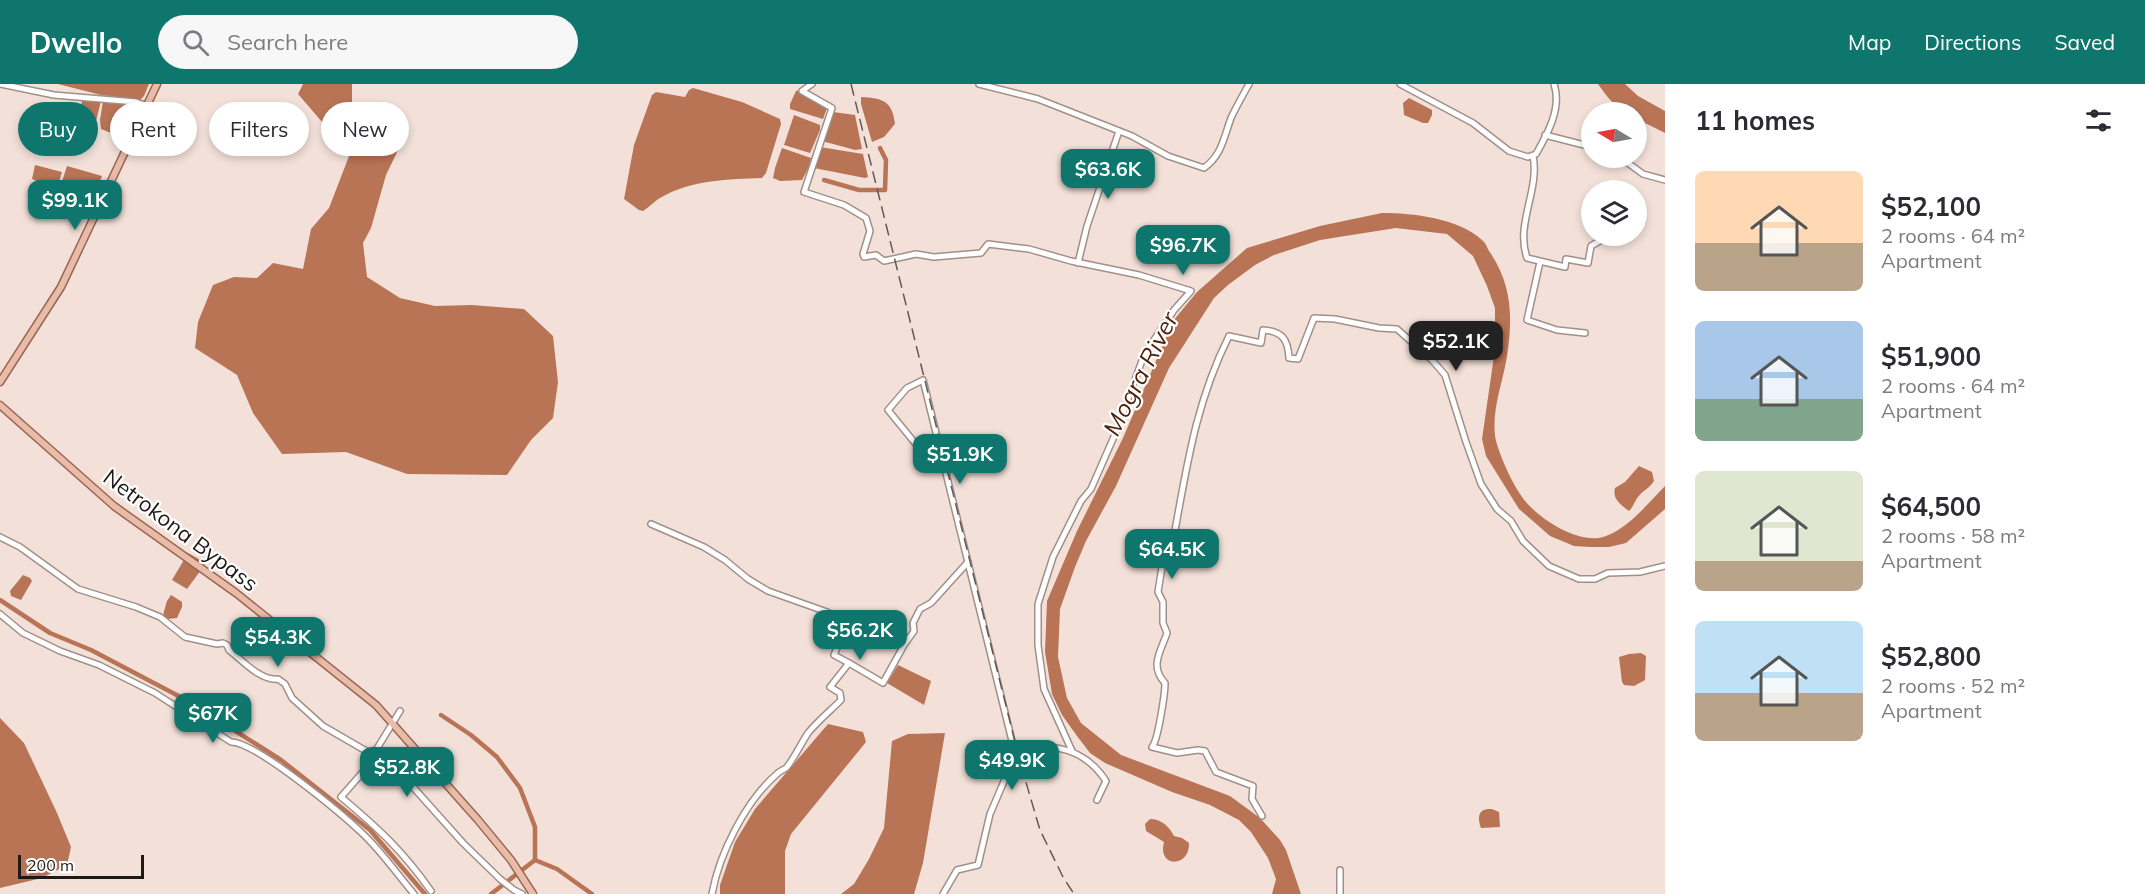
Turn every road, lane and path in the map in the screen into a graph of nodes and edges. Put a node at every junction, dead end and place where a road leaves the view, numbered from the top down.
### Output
1 (0, 84) edge
2 (157, 84) edge
3 (812, 84) edge
4 (979, 84) edge
5 (1249, 84) edge
6 (1400, 84) edge
7 (1554, 84) edge
8 (136, 102) edge
9 (150, 102) edge
10 (1119, 131) junction
11 (1545, 135) junction
12 (1581, 144) edge
13 (124, 156) edge
14 (1533, 156) junction
15 (1635, 168) edge
16 (1665, 180) edge
17 (1591, 246) edge
18 (1540, 262) junction
19 (1078, 263) junction
20 (1585, 333) dead end
21 (0, 382) edge
22 (0, 405) edge
23 (933, 465) dead end
24 (651, 524) dead end
25 (0, 537) edge
26 (968, 561) junction
27 (1665, 566) edge
28 (0, 614) edge
29 (849, 663) junction
30 (400, 711) dead end
31 (1014, 749) junction
32 (1072, 751) junction
33 (373, 755) junction
34 (1097, 800) dead end
35 (1262, 816) dead end
36 (1340, 870) dead end
37 (431, 891) dead end
38 (414, 894) edge
39 (522, 894) edge
40 (533, 894) edge
41 (712, 894) edge
42 (943, 894) edge
43 (1340, 894) edge

1 - 8 street
2 - 9 main road
3 - 19 street
4 - 10 street
5 - 10 street
6 - 14 street
7 - 11 street
10 - 19 street
11 - 12 street
11 - 14 street
13 - 21 main road
14 - 18 street
15 - 16 street
17 - 18 street
18 - 20 street
19 - 32 street
22 - 40 main road, Netrokona Bypass
23 - 26 street
24 - 29 street
25 - 33 street
26 - 29 street
26 - 31 street
27 - 35 street
28 - 38 street
29 - 41 street
30 - 33 street
31 - 32 street
31 - 42 street
32 - 34 street
33 - 37 street
33 - 39 street
36 - 43 street

